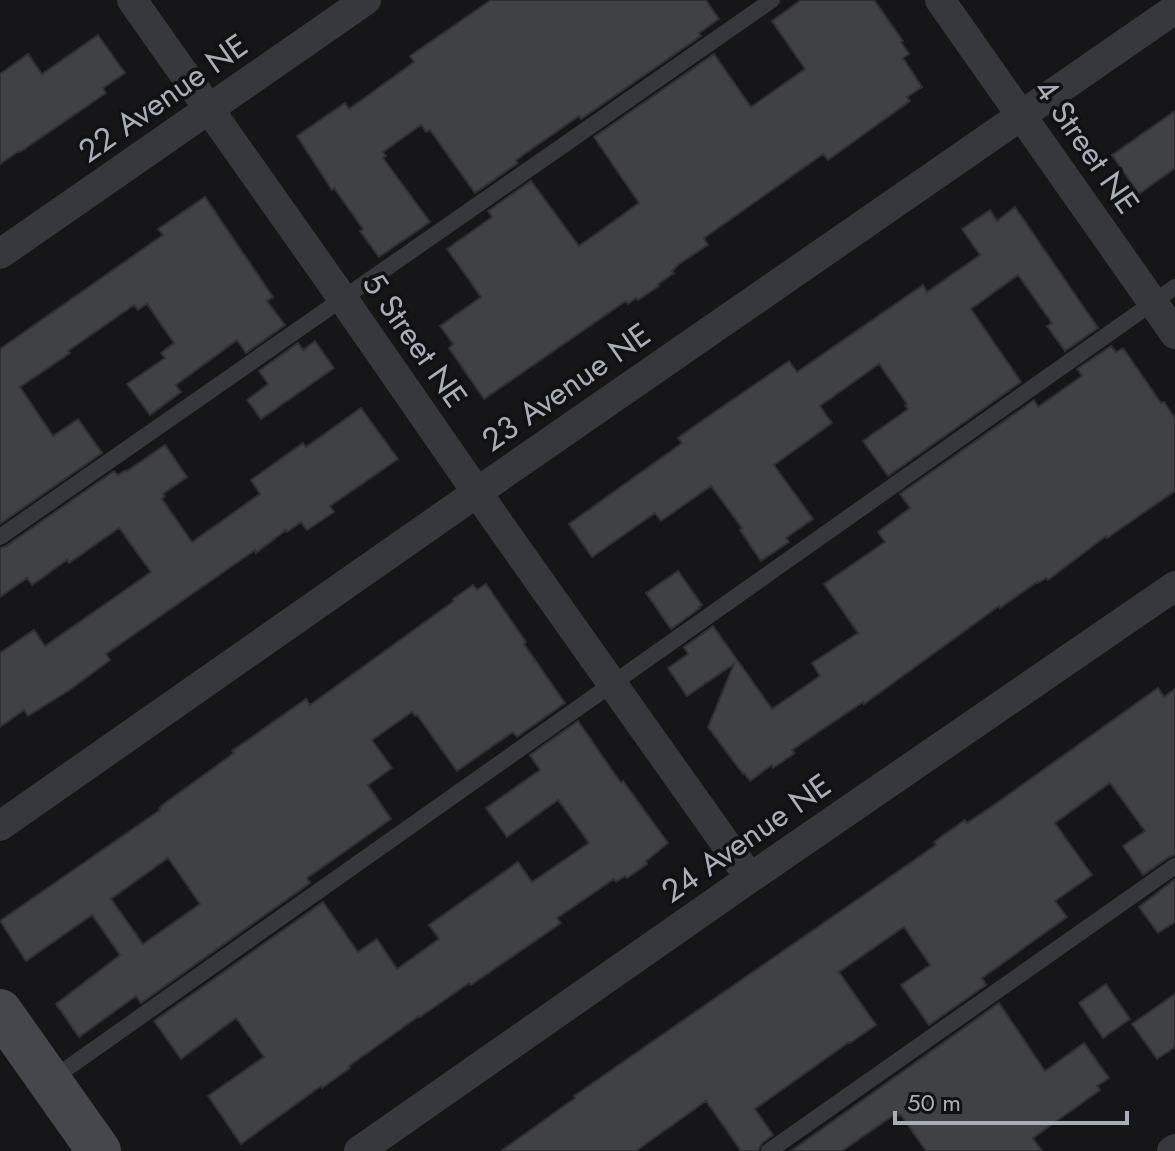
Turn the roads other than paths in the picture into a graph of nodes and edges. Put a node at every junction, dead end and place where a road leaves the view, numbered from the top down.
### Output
1 (132, 0) edge
2 (366, 0) edge
3 (772, 0) edge
4 (940, 0) edge
5 (1175, 9) edge
6 (209, 109) junction
7 (1022, 116) junction
8 (0, 254) edge
9 (1164, 295) edge
10 (343, 299) junction
11 (1175, 334) edge
12 (477, 492) junction
13 (0, 537) edge
14 (1175, 586) edge
15 (613, 684) junction
16 (0, 826) edge
17 (1175, 866) edge
18 (750, 878) junction
19 (0, 1011) edge
20 (49, 1081) junction
21 (99, 1151) edge
22 (359, 1151) edge
23 (769, 1151) edge

1 - 6 street, 5 Street NE
2 - 6 street, 22 Avenue NE
3 - 10 lane
4 - 7 street, 4 Street NE
5 - 7 street, 23 Avenue NE
6 - 8 street, 22 Avenue NE
6 - 10 street, 5 Street NE
7 - 9 street, 4 Street NE
7 - 12 street, 23 Avenue NE
9 - 11 street, 4 Street NE
9 - 15 lane
10 - 12 street, 5 Street NE
10 - 13 lane
12 - 15 street, 5 Street NE
12 - 16 street, 23 Avenue NE
14 - 18 street, 24 Avenue NE
15 - 18 street, 5 Street NE
15 - 20 lane
17 - 23 lane
18 - 22 street, 24 Avenue NE
19 - 20 street
20 - 21 street

